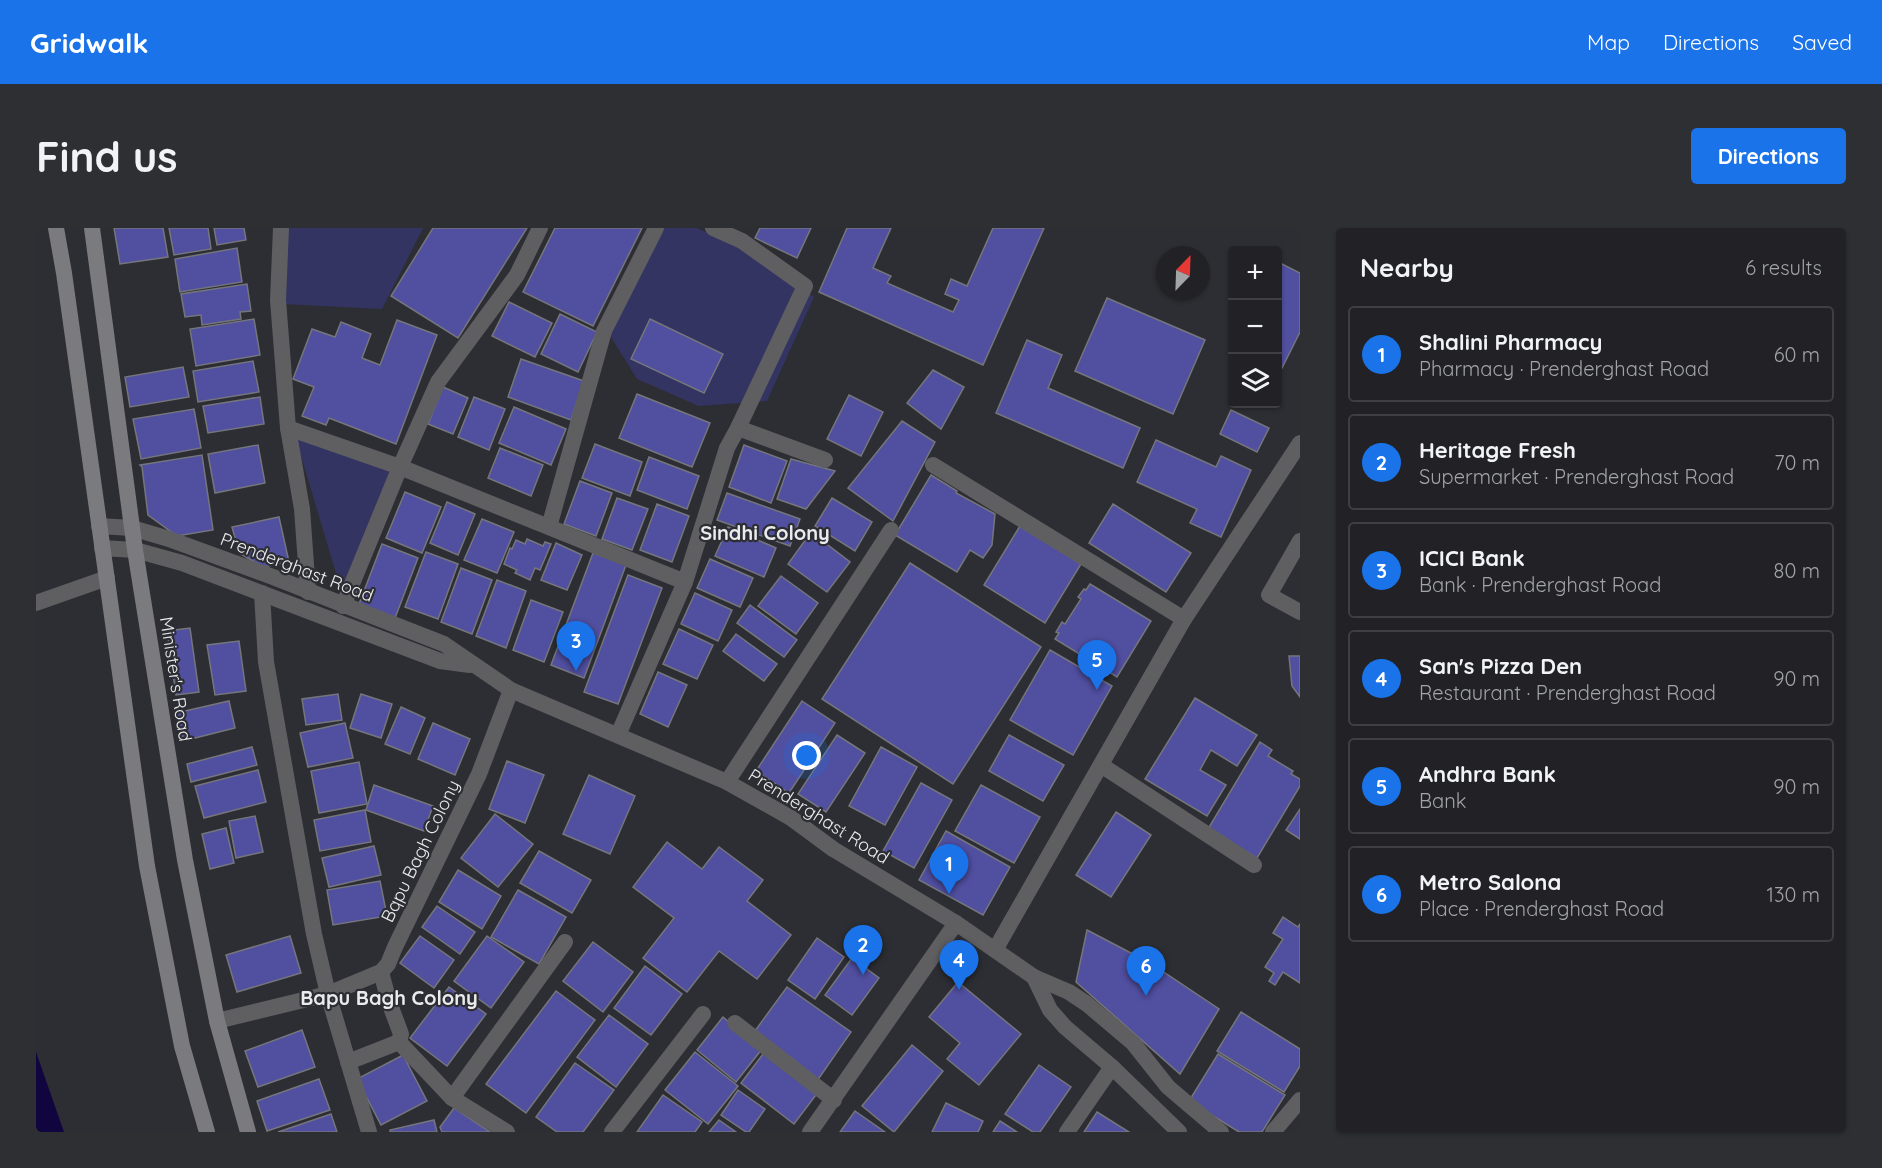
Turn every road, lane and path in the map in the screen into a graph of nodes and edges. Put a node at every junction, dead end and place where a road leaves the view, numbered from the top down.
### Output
1 (56, 228) edge
2 (92, 228) edge
3 (281, 228) edge
4 (540, 228) edge
5 (656, 228) edge
6 (713, 228) edge
7 (745, 235) edge
8 (288, 428) junction
9 (738, 428) junction
10 (1299, 448) edge
11 (825, 460) dead end
12 (933, 465) dead end
13 (400, 467) junction
14 (99, 526) junction
15 (549, 527) junction
16 (132, 528) junction
17 (891, 530) dead end
18 (1300, 541) edge
19 (102, 548) junction
20 (135, 549) junction
21 (107, 578) junction
22 (685, 582) junction
23 (262, 592) junction
24 (308, 592) junction
25 (36, 603) edge
26 (343, 606) junction
27 (1300, 612) edge
28 (1184, 619) junction
29 (474, 666) junction
30 (511, 690) junction
31 (618, 735) junction
32 (1101, 765) junction
33 (727, 783) junction
34 (1254, 865) dead end
35 (956, 923) junction
36 (565, 942) dead end
37 (995, 950) junction
38 (381, 972) junction
39 (1034, 977) junction
40 (327, 994) junction
41 (703, 1014) dead end
42 (217, 1021) junction
43 (735, 1023) dead end
44 (399, 1042) junction
45 (348, 1062) junction
46 (1112, 1067) junction
47 (452, 1098) junction
48 (834, 1100) junction
49 (1300, 1100) edge
50 (207, 1132) edge
51 (248, 1132) edge
52 (369, 1132) edge
53 (507, 1132) edge
54 (612, 1132) edge
55 (810, 1132) edge
56 (1067, 1132) edge
57 (1179, 1132) edge
58 (1221, 1132) edge
59 (1273, 1132) edge

1 - 14 main road
2 - 16 main road, Minister's Road
3 - 8 street
4 - 13 street
5 - 15 street
6 - 7 street
7 - 9 street
8 - 13 street
8 - 24 street
9 - 11 street
9 - 22 street
10 - 28 street
12 - 28 street
13 - 15 street
13 - 26 street
14 - 16 street, Prenderghast Road
14 - 19 main road
15 - 22 street
16 - 20 main road, Minister's Road
16 - 24 street, Prenderghast Road
17 - 33 street
18 - 27 street
19 - 20 street, Prenderghast Road
19 - 21 main road
20 - 23 street, Prenderghast Road
20 - 42 main road, Minister's Road
21 - 25 street
21 - 50 main road
22 - 31 street
23 - 29 street, Prenderghast Road
23 - 40 street
24 - 26 street, Prenderghast Road
26 - 29 street, Prenderghast Road
28 - 32 street
29 - 30 street, Prenderghast Road
30 - 31 street, Prenderghast Road
30 - 38 street, Bqpu Bagh Colony
31 - 33 street, Prenderghast Road
32 - 34 street
32 - 37 street
33 - 35 street, Prenderghast Road
35 - 37 street, Prenderghast Road
35 - 48 street
36 - 47 street
37 - 39 street, Prenderghast Road
38 - 40 street
38 - 44 street
39 - 46 street, Prenderghast Road
39 - 58 street, Prenderghast Road
40 - 42 street
40 - 45 street
41 - 54 street
42 - 51 main road, Minister's Road
43 - 48 street
44 - 45 street
44 - 47 street
45 - 52 street
46 - 56 street
46 - 57 street, Prenderghast Road
47 - 53 street
48 - 55 street
49 - 59 street

